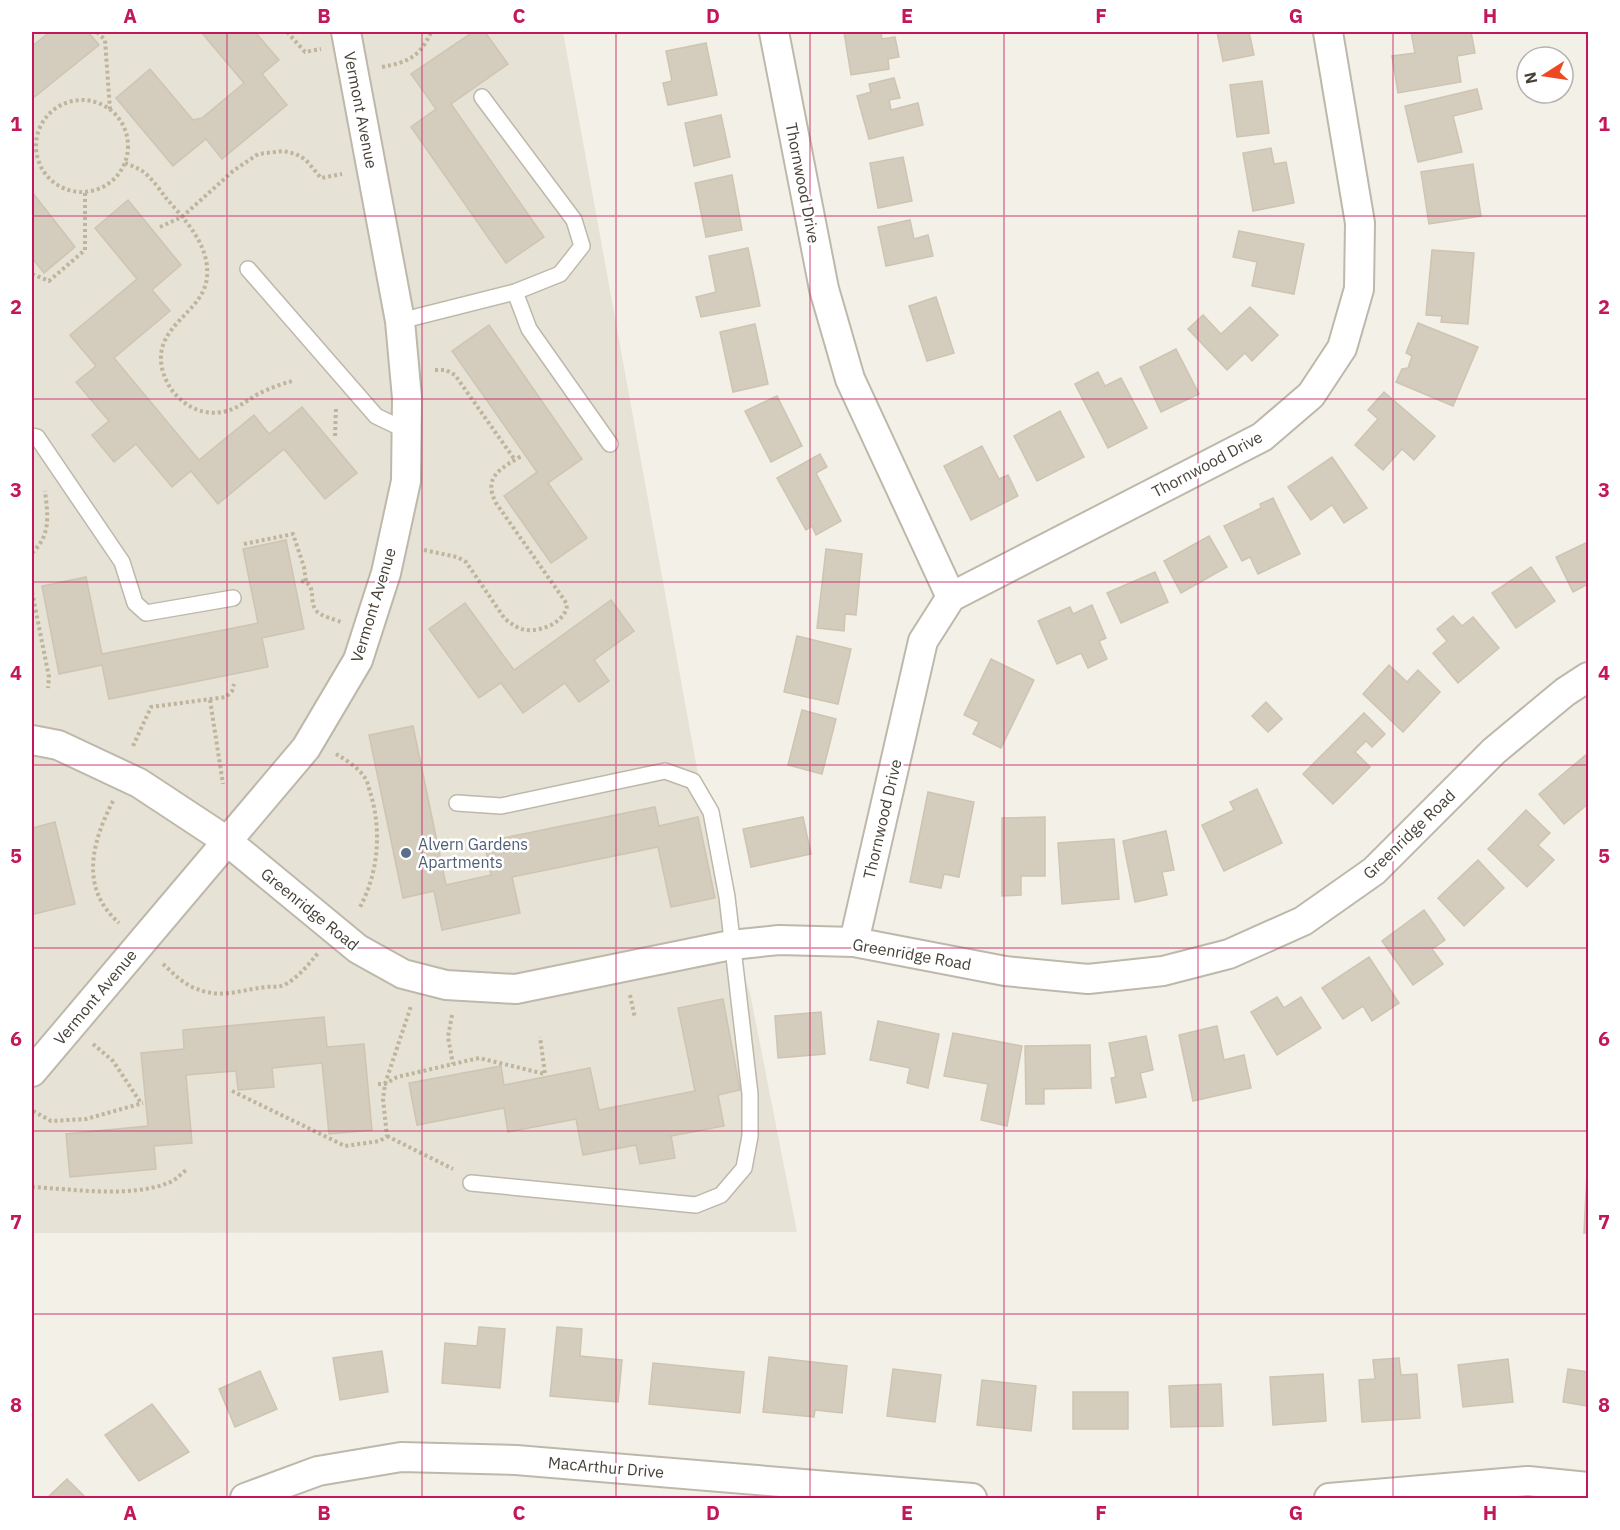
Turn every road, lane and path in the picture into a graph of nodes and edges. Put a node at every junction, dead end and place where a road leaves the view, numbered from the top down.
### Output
1 (98, 32) edge
2 (287, 32) edge
3 (431, 32) edge
4 (774, 32) edge
5 (1328, 32) edge
6 (336, 40) edge
7 (381, 67) dead end
8 (482, 97) dead end
9 (110, 109) junction
10 (125, 163) junction
11 (348, 173) dead end
12 (85, 193) junction
13 (182, 217) junction
14 (160, 227) dead end
15 (248, 269) dead end
16 (32, 274) edge
17 (515, 292) junction
18 (400, 321) junction
19 (435, 370) dead end
20 (292, 381) dead end
21 (336, 396) dead end
22 (407, 431) junction
23 (32, 436) edge
24 (335, 436) dead end
25 (610, 444) dead end
26 (523, 455) dead end
27 (514, 460) junction
28 (44, 485) dead end
29 (244, 544) dead end
30 (424, 550) dead end
31 (32, 553) edge
32 (32, 592) edge
33 (951, 597) junction
34 (233, 598) dead end
35 (344, 623) dead end
36 (1588, 677) edge
37 (234, 684) dead end
38 (48, 688) dead end
39 (210, 700) junction
40 (32, 740) edge
41 (134, 746) dead end
42 (335, 754) dead end
43 (223, 784) dead end
44 (116, 795) dead end
45 (457, 803) dead end
46 (227, 841) junction
47 (359, 909) dead end
48 (122, 926) dead end
49 (854, 942) junction
50 (731, 945) junction
51 (322, 948) dead end
52 (160, 961) dead end
53 (412, 1002) dead end
54 (453, 1011) dead end
55 (540, 1037) dead end
56 (91, 1043) dead end
57 (453, 1064) junction
58 (32, 1072) edge
59 (378, 1084) dead end
60 (385, 1084) junction
61 (232, 1091) dead end
62 (33, 1111) dead end
63 (387, 1136) junction
64 (187, 1169) dead end
65 (471, 1183) joint
66 (32, 1187) edge
67 (1588, 1487) edge
68 (245, 1498) edge
69 (972, 1498) edge
70 (1329, 1498) edge

1 - 9 path
2 - 6 path
3 - 7 path
4 - 33 street, Thornwood Drive
5 - 33 street, Thornwood Drive
6 - 18 street, Vermont Avenue
8 - 17 lane
9 - 10 path
9 - 12 path
10 - 12 path
10 - 13 path
11 - 13 path
12 - 16 path
13 - 14 path
13 - 20 path
15 - 22 lane
17 - 18 lane
17 - 25 lane
18 - 22 street, Vermont Avenue
19 - 27 path
21 - 24 path
22 - 46 street, Vermont Avenue
23 - 34 lane
26 - 27 path
27 - 30 path
28 - 31 path
29 - 35 path
32 - 38 path
33 - 49 street, Thornwood Drive
36 - 49 street, Greenridge Road
37 - 39 path
39 - 41 path
39 - 43 path
40 - 46 street, Greenridge Road
42 - 47 path
44 - 48 path
45 - 50 lane
46 - 50 street, Greenridge Road
46 - 58 street, Vermont Avenue
49 - 50 street, Greenridge Road
50 - 65 lane
51 - 52 path
53 - 60 path
54 - 57 path
55 - 57 path
56 - 62 path
57 - 60 path
59 - 60 path
60 - 63 path
61 - 63 path
63 - 65 path
64 - 66 path
67 - 70 street
68 - 69 street, MacArthur Drive

